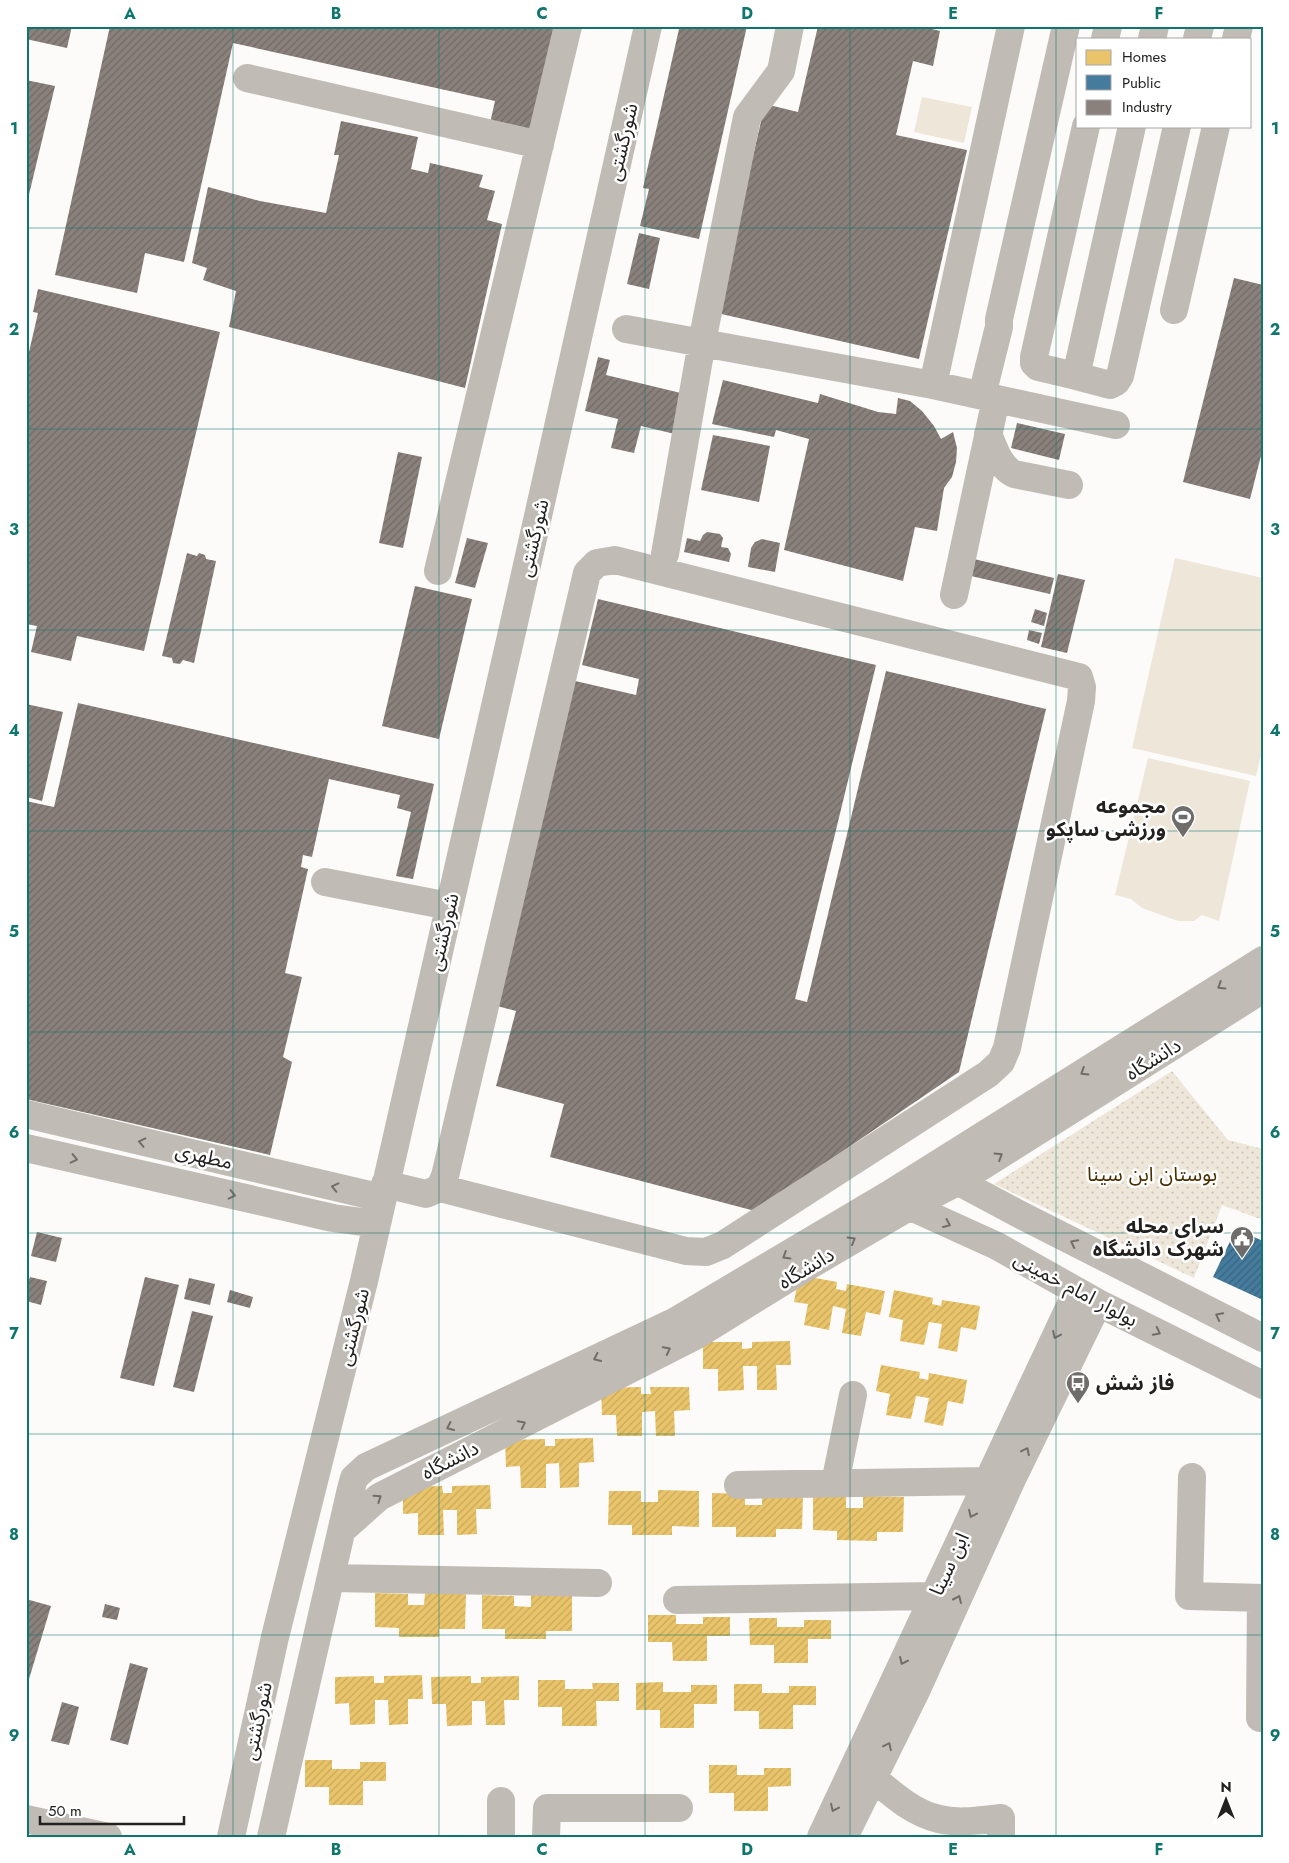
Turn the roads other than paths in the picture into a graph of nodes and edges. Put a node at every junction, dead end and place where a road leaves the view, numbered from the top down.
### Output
1 (568, 26) edge
2 (648, 26) edge
3 (790, 26) edge
4 (1011, 26) edge
5 (1066, 26) edge
6 (247, 78) dead end
7 (1086, 128) edge
8 (1132, 128) edge
9 (1177, 128) edge
10 (1216, 128) edge
11 (540, 145) junction
12 (1174, 310) dead end
13 (999, 327) junction
14 (626, 329) dead end
15 (1037, 340) junction
16 (702, 342) junction
17 (1076, 376) junction
18 (932, 385) junction
19 (989, 397) junction
20 (1116, 425) dead end
21 (988, 434) junction
22 (1069, 485) dead end
23 (665, 554) dead end
24 (438, 571) dead end
25 (954, 596) dead end
26 (324, 882) dead end
27 (449, 906) junction
28 (1263, 960) edge
29 (1263, 989) edge
30 (26, 1114) edge
31 (26, 1148) edge
32 (933, 1166) junction
33 (958, 1182) junction
34 (440, 1188) junction
35 (898, 1201) junction
36 (381, 1202) junction
37 (1088, 1297) junction
38 (1263, 1338) edge
39 (1263, 1385) edge
40 (853, 1395) dead end
41 (1192, 1477) dead end
42 (988, 1481) junction
43 (836, 1483) junction
44 (738, 1485) dead end
45 (342, 1530) junction
46 (331, 1578) junction
47 (598, 1583) dead end
48 (934, 1596) junction
49 (1262, 1598) edge
50 (676, 1600) dead end
51 (1260, 1718) dead end
52 (873, 1778) junction
53 (501, 1801) dead end
54 (679, 1808) dead end
55 (26, 1820) edge
56 (108, 1837) edge
57 (231, 1837) edge
58 (271, 1837) edge
59 (501, 1837) edge
60 (546, 1837) edge
61 (821, 1837) edge
62 (844, 1837) edge
63 (1001, 1837) edge

1 - 11 street
2 - 27 street, شورگشتی
3 - 16 street
4 - 18 street
5 - 13 street
6 - 11 street
7 - 15 street
8 - 17 street
9 - 17 street
10 - 12 street
11 - 24 street
13 - 15 street
13 - 19 street
14 - 16 street
15 - 17 street
16 - 18 street
16 - 23 street
18 - 19 street
19 - 20 street
19 - 21 street
21 - 22 street
21 - 25 street
26 - 27 street
27 - 36 street, شورگشتی
28 -> 32 street, دانشگاه
33 -> 29 street, دانشگاه
36 -> 30 street, مطهری
31 -> 36 street, مطهری
32 - 33 street, بولوار امام خمینی
32 - 35 street, دانشگاه
33 - 35 street, دانشگاه
38 -> 33 street, بولوار امام خمینی
34 - 34 street
34 - 36 street
35 -> 37 street, بولوار امام خمینی
45 -> 35 street, دانشگاه
35 -> 45 street, دانشگاه
36 - 57 street, شورگشتی
37 -> 39 street, بولوار امام خمینی
37 -> 42 street, ابن سینا
52 -> 37 street, ابن سینا
40 - 43 street
41 - 49 street
42 - 43 street
42 -> 48 street, ابن سینا
43 - 44 street
45 - 46 street
46 - 47 street
46 - 58 street
48 - 50 street
48 -> 61 street, ابن سینا
49 - 51 street
52 - 62 street, ابن سینا
52 - 63 street
53 - 59 street
54 - 60 street
55 - 56 street

